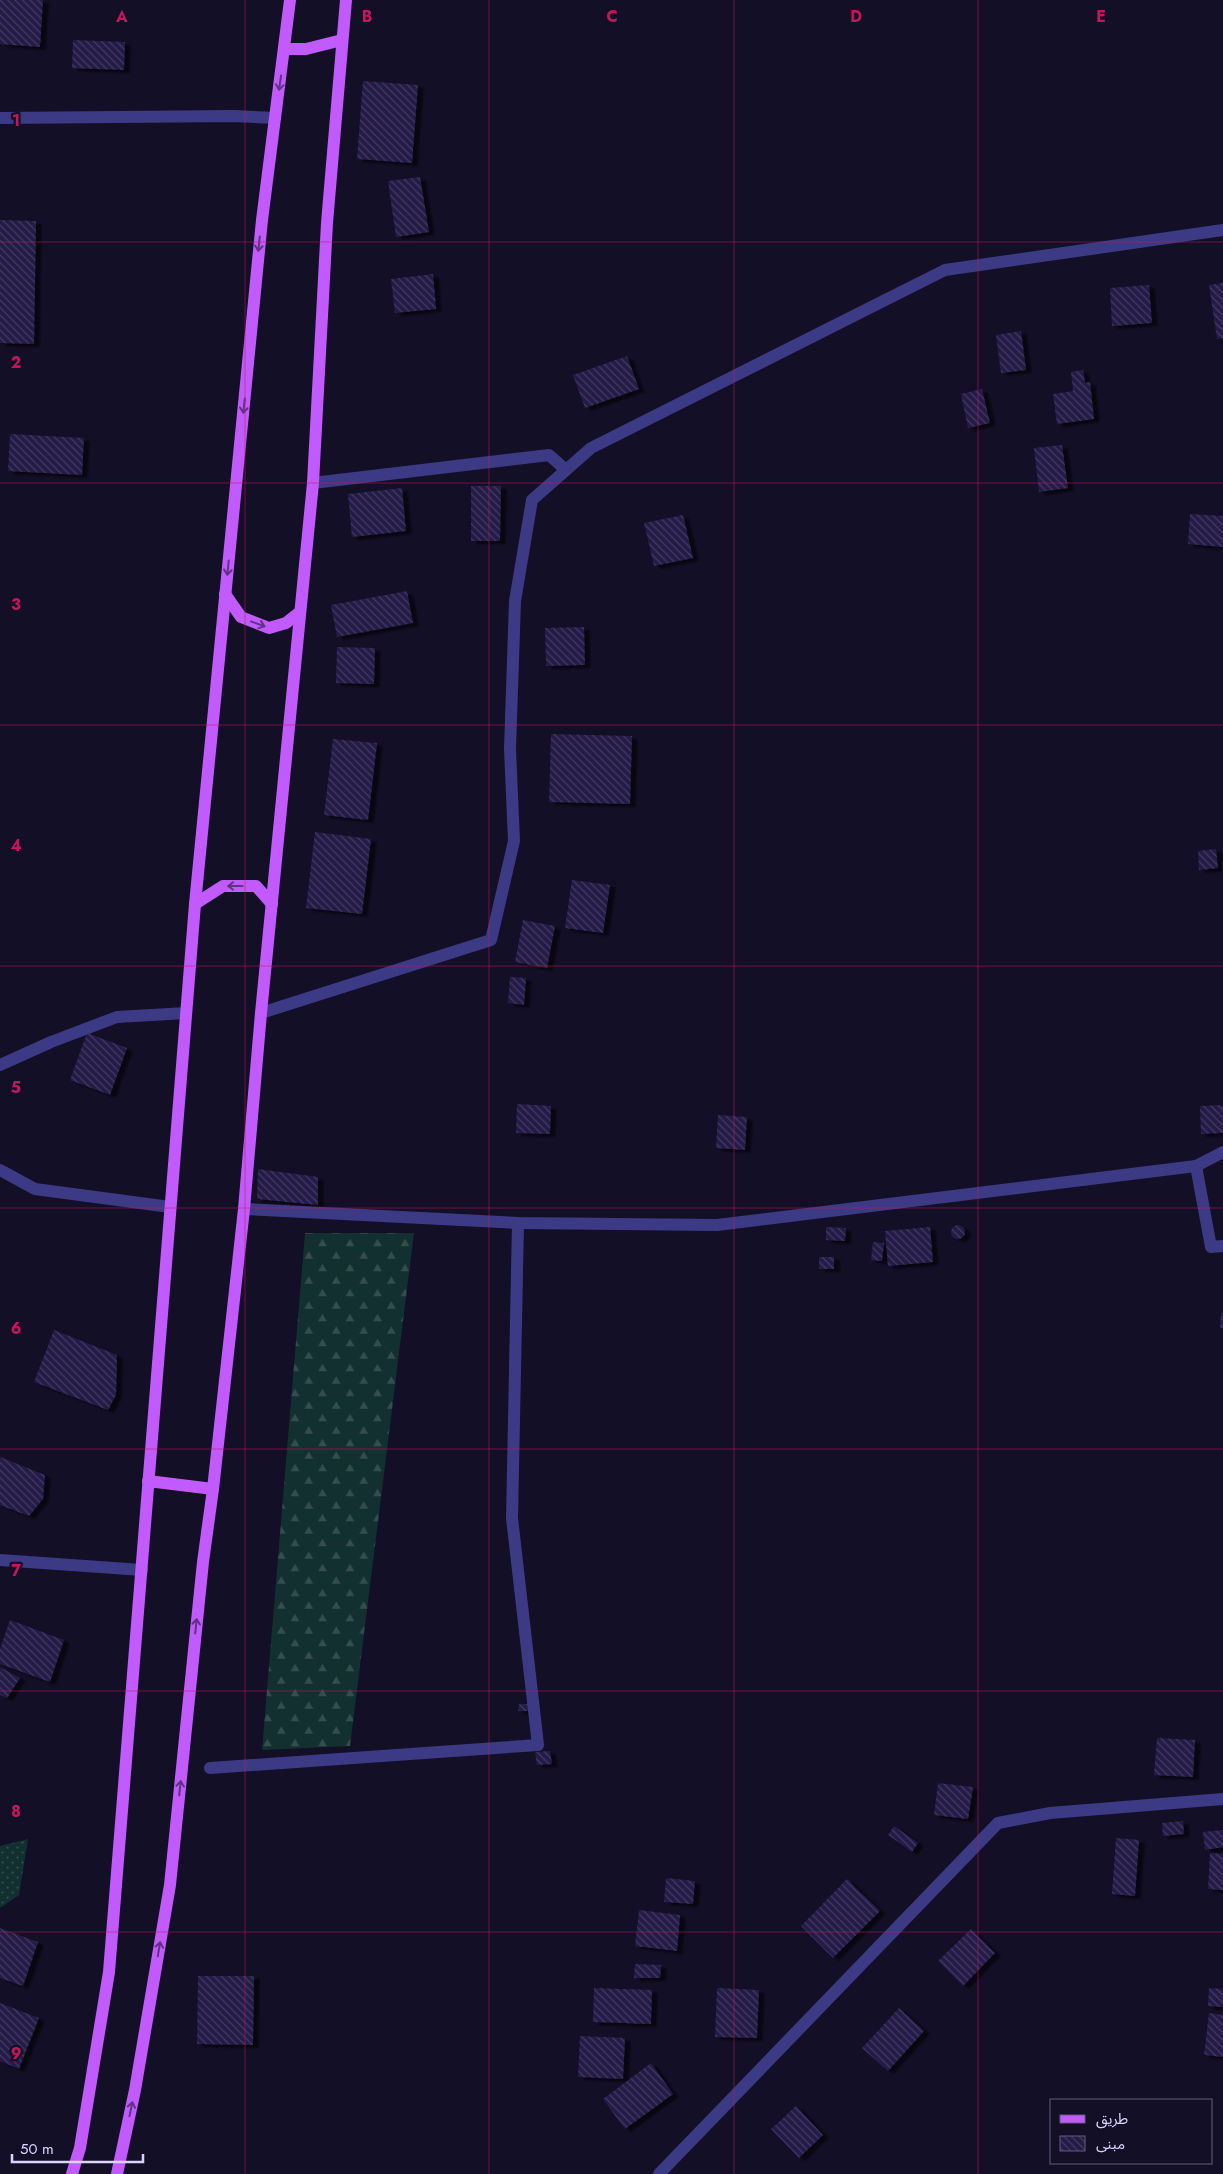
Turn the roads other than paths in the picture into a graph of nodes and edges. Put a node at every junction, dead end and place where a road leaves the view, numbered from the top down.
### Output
1 (290, 0) edge
2 (346, 0) edge
3 (342, 40) junction
4 (285, 49) junction
5 (0, 118) edge
6 (275, 118) junction
7 (1223, 230) edge
8 (566, 470) junction
9 (313, 483) junction
10 (225, 594) junction
11 (300, 612) junction
12 (195, 904) junction
13 (272, 904) junction
14 (186, 1013) junction
15 (261, 1013) junction
16 (0, 1065) edge
17 (1223, 1152) edge
18 (1196, 1166) junction
19 (0, 1170) edge
20 (170, 1207) junction
21 (244, 1209) junction
22 (518, 1223) junction
23 (1223, 1246) edge
24 (148, 1481) junction
25 (213, 1490) junction
26 (0, 1560) edge
27 (142, 1570) junction
28 (210, 1768) dead end
29 (1223, 1799) edge
30 (72, 2174) edge
31 (117, 2174) edge
32 (659, 2174) edge

1 - 4 main road
2 - 3 main road
3 - 4 main road
3 - 9 main road
4 -> 6 main road
5 - 6 street
6 -> 10 main road
7 - 8 street
8 - 9 street
8 - 15 street
9 - 11 main road
10 -> 11 main road
10 - 12 main road
11 - 13 main road
13 -> 12 main road
12 - 14 main road
13 - 15 main road
14 - 16 street
14 - 20 main road
15 - 21 main road
17 - 18 street
18 - 22 street
18 - 23 street
19 - 20 street
20 - 24 main road
21 - 22 street
21 - 25 main road
22 - 28 street
24 - 25 main road
24 - 27 main road
31 -> 25 main road
26 - 27 street
27 - 30 main road
29 - 32 street

